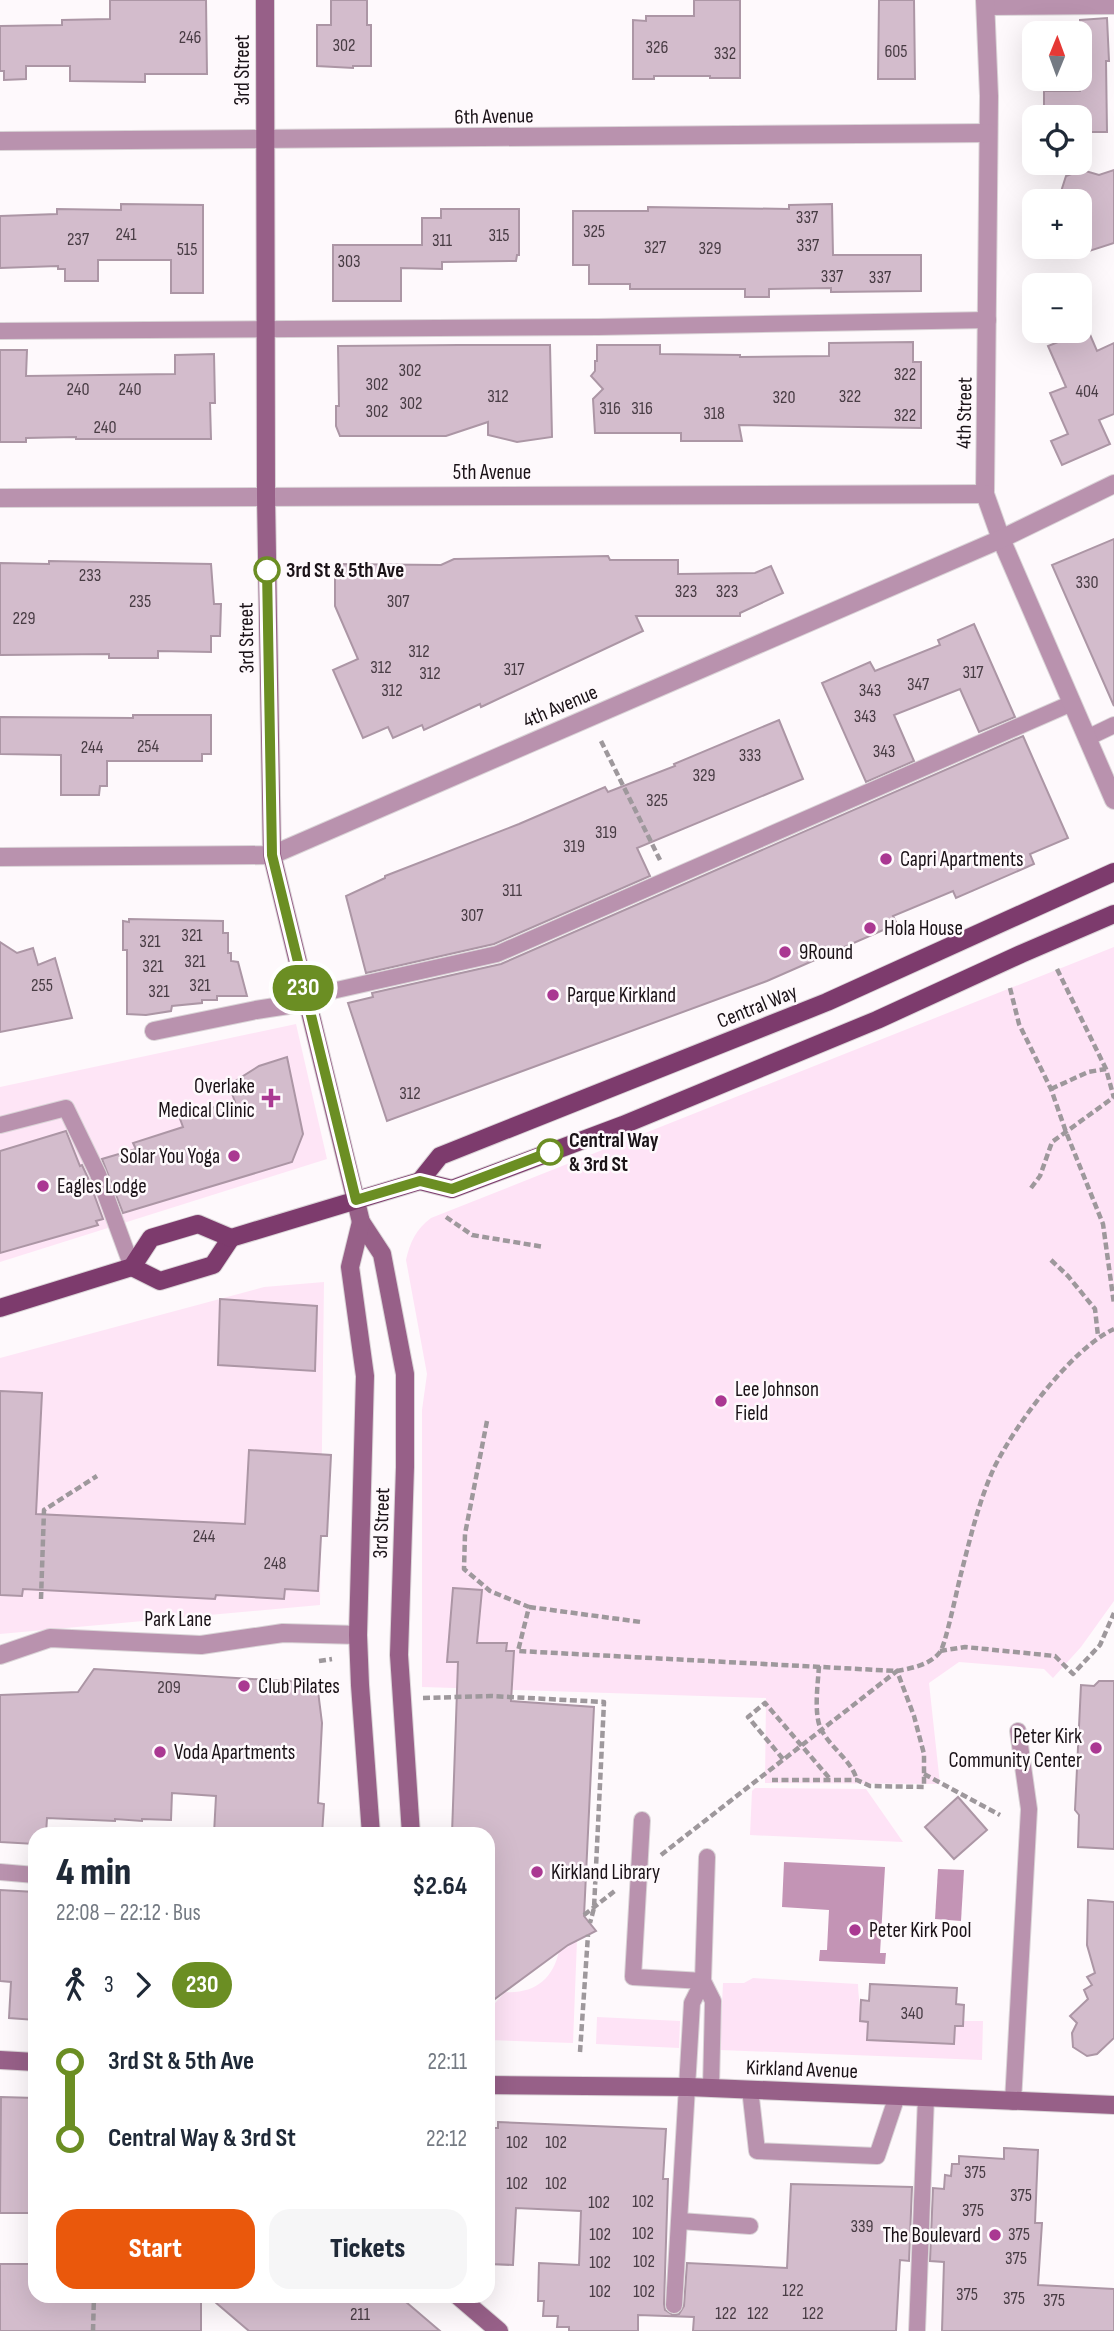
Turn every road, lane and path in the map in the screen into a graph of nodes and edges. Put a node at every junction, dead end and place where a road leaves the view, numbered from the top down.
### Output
1 (265, 0) edge
2 (985, 4) edge
3 (1114, 6) edge
4 (988, 133) junction
5 (0, 141) edge
6 (265, 141) junction
7 (988, 320) junction
8 (266, 330) junction
9 (0, 331) edge
10 (1114, 484) edge
11 (985, 494) junction
12 (266, 496) junction
13 (0, 498) edge
14 (1001, 539) junction
15 (1072, 703) junction
16 (1114, 725) edge
17 (1087, 738) junction
18 (601, 741) dead end
19 (1114, 800) edge
20 (272, 855) junction
21 (0, 857) edge
22 (1114, 872) edge
23 (669, 880) junction
24 (1114, 914) edge
25 (1057, 969) dead end
26 (1010, 988) dead end
27 (306, 997) junction
28 (154, 1031) dead end
29 (1106, 1069) junction
30 (1051, 1088) junction
31 (1114, 1098) edge
32 (0, 1125) edge
33 (1066, 1132) junction
34 (420, 1181) junction
35 (1031, 1188) dead end
36 (356, 1200) junction
37 (446, 1217) dead end
38 (361, 1222) junction
39 (231, 1238) junction
40 (544, 1247) dead end
41 (1051, 1260) dead end
42 (132, 1267) junction
43 (1114, 1304) edge
44 (0, 1308) edge
45 (1114, 1329) edge
46 (1098, 1336) junction
47 (487, 1421) dead end
48 (97, 1476) dead end
49 (41, 1599) dead end
50 (529, 1607) junction
51 (1114, 1613) edge
52 (641, 1622) dead end
53 (358, 1635) junction
54 (940, 1651) junction
55 (0, 1655) edge
56 (819, 1666) junction
57 (897, 1671) junction
58 (419, 1689) dead end
59 (491, 1696) junction
60 (485, 1703) dead end
61 (821, 1730) junction
62 (1018, 1731) dead end
63 (801, 1745) junction
64 (783, 1759) junction
65 (924, 1774) junction
66 (772, 1780) dead end
67 (831, 1780) junction
68 (857, 1780) junction
69 (1000, 1815) dead end
70 (642, 1820) dead end
71 (370, 1827) edge
72 (411, 1827) edge
73 (707, 1857) dead end
74 (0, 1872) edge
75 (638, 1873) junction
76 (28, 1874) edge
77 (594, 1908) junction
78 (584, 1915) dead end
79 (590, 1923) dead end
80 (587, 1935) dead end
81 (703, 1981) junction
82 (580, 2052) dead end
83 (0, 2060) edge
84 (28, 2062) edge
85 (495, 2085) edge
86 (688, 2087) junction
87 (711, 2088) junction
88 (750, 2089) junction
89 (897, 2096) junction
90 (926, 2096) junction
91 (1013, 2102) junction
92 (1114, 2105) edge
93 (680, 2221) junction
94 (750, 2226) dead end
95 (94, 2303) edge
96 (466, 2303) edge
97 (674, 2305) dead end
98 (494, 2329) edge
99 (93, 2331) edge
100 (917, 2331) edge

1 - 6 main road, 3rd Street
2 - 3 lane
2 - 4 street, 4th Street
4 - 6 street, 6th Avenue
4 - 7 street, 4th Street
5 - 6 street, 6th Avenue
6 - 8 main road, 3rd Street
7 - 8 lane
7 - 11 street, 4th Street
8 - 9 lane
8 - 12 main road, 3rd Street
10 - 14 street, 4th Avenue
11 - 12 street, 5th Avenue
11 - 14 street, 4th Street
12 - 13 street, 5th Avenue
12 - 20 main road, 3rd Street
14 - 15 street, 4th Street
14 - 20 street, 4th Avenue
15 - 17 street, 4th Street
15 - 23 lane
16 - 17 lane
17 - 19 street, 4th Street
18 - 23 path
20 - 21 street, 4th Avenue
20 - 27 main road, 3rd Street
22 - 34 main road, Central Way
23 - 27 lane
24 - 34 main road
25 - 29 path
26 - 30 path
27 - 28 street
27 - 36 main road, 3rd Street
29 - 30 path
29 - 31 path
30 - 33 path
31 - 33 path
32 - 42 lane
33 - 35 path
33 - 43 path
34 - 36 main road
36 - 38 main road, 3rd Street
36 - 39 main road
37 - 40 path
38 - 53 main road, 3rd Street
38 - 72 main road, 3rd Street
39 - 42 main road
39 - 42 main road
41 - 46 path
42 - 44 main road
45 - 46 path
46 - 54 path
47 - 50 path
48 - 49 path
50 - 52 path
50 - 56 path
51 - 54 path
53 - 55 street, Park Lane
53 - 71 main road, 3rd Street
54 - 57 path
56 - 57 path
56 - 61 path
57 - 61 path
57 - 65 path
58 - 59 path
59 - 60 path
59 - 77 path
61 - 63 path
61 - 68 path
62 - 91 lane
63 - 64 path
63 - 64 path
63 - 67 path
64 - 75 path
65 - 68 path
65 - 69 path
66 - 67 path
67 - 68 path
70 - 75 lane
73 - 81 lane
74 - 76 lane
75 - 77 path
75 - 81 lane
77 - 78 path
77 - 79 path
80 - 82 path
81 - 86 lane
81 - 87 lane
83 - 84 main road
85 - 86 main road, Kirkland Avenue
86 - 87 main road, Kirkland Avenue
86 - 93 lane
87 - 88 main road, Kirkland Avenue
88 - 89 main road, Kirkland Avenue
88 - 89 lane
89 - 90 main road, Kirkland Avenue
90 - 91 main road, Kirkland Avenue
90 - 100 lane
91 - 92 main road, Kirkland Avenue
93 - 94 lane
93 - 97 lane
95 - 99 path
96 - 98 main road

